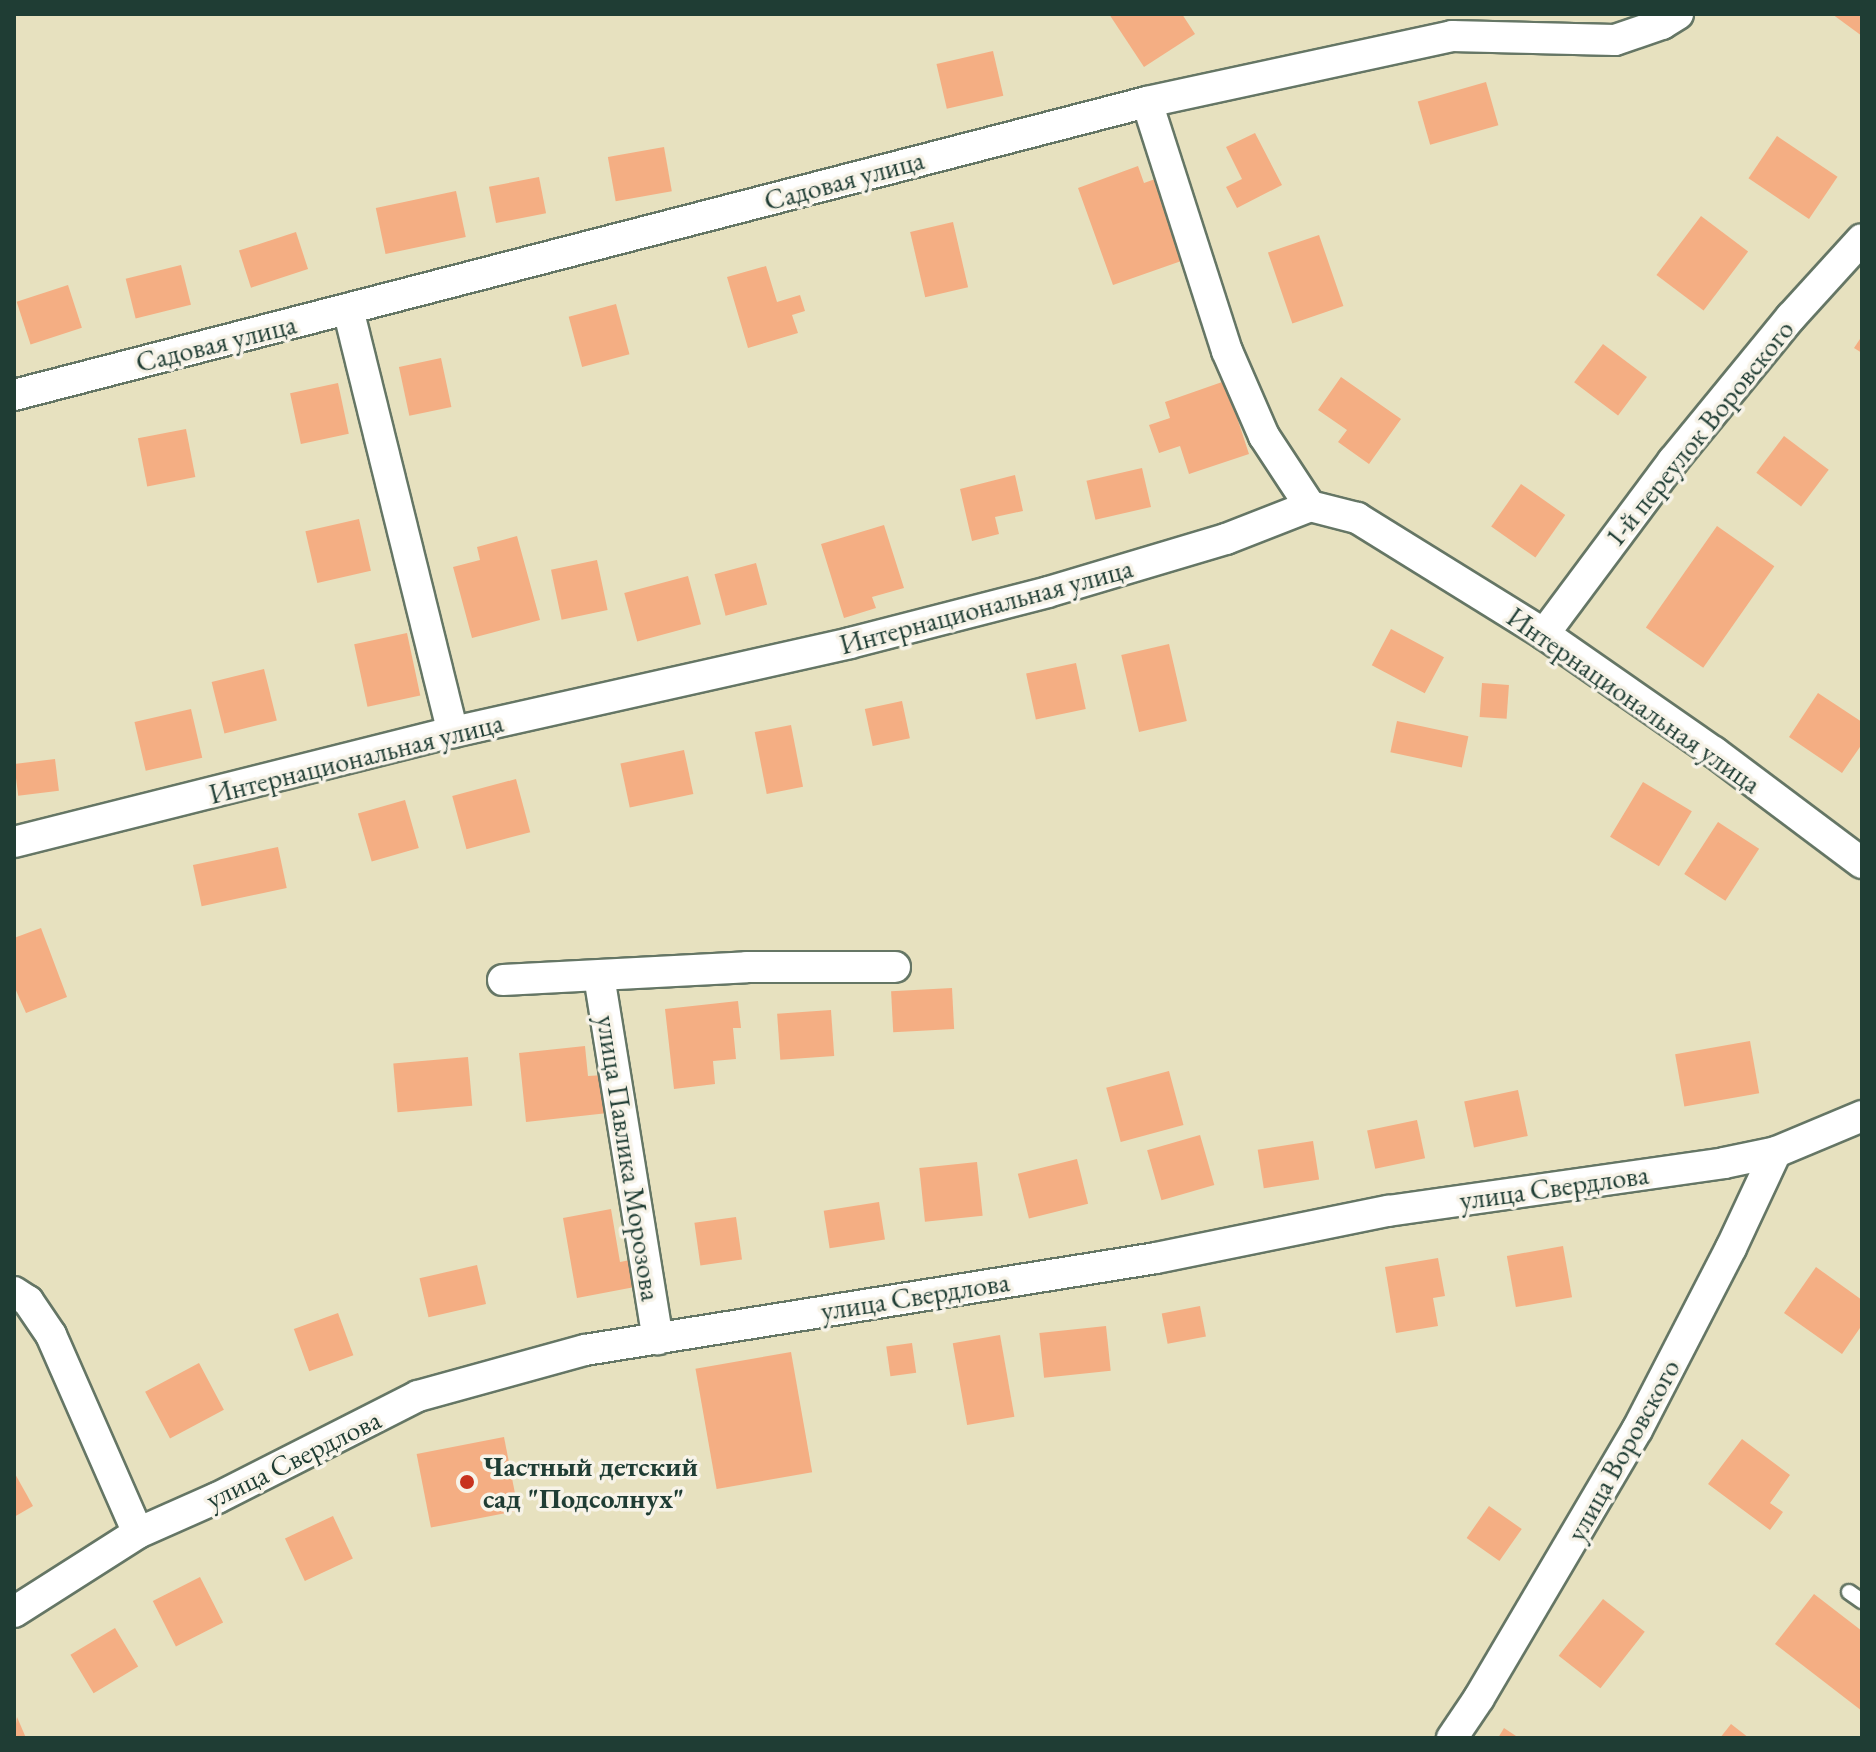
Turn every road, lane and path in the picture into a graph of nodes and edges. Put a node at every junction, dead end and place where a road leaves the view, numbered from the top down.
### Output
1 (1678, 14) edge
2 (1147, 102) junction
3 (1862, 239) edge
4 (348, 309) junction
5 (14, 395) edge
6 (1310, 506) junction
7 (1544, 634) junction
8 (453, 732) junction
9 (14, 842) edge
10 (1862, 863) edge
11 (895, 967) dead end
12 (599, 976) junction
13 (503, 980) dead end
14 (1861, 1118) edge
15 (1776, 1152) junction
16 (14, 1292) edge
17 (658, 1339) junction
18 (138, 1533) junction
19 (1849, 1592) dead end
20 (1862, 1601) edge
21 (14, 1612) edge
22 (1452, 1738) edge

1 - 2 street, Садовая улица
2 - 4 street, Садовая улица
2 - 6 street
3 - 7 street, 1-й переулок Воровского
4 - 5 street, Садовая улица
4 - 8 street
6 - 7 street, Интернациональная улица
6 - 8 street, Интернациональная улица
7 - 10 street, Интернациональная улица
8 - 9 street, Интернациональная улица
11 - 12 street, улица Павлика Морозова
12 - 13 street, улица Павлика Морозова
12 - 17 street, улица Павлика Морозова
14 - 15 street, улица Свердлова
15 - 17 street, улица Свердлова
15 - 22 street, улица Воровского
16 - 18 street
17 - 18 street, улица Свердлова
18 - 21 street, улица Свердлова
19 - 20 lane

